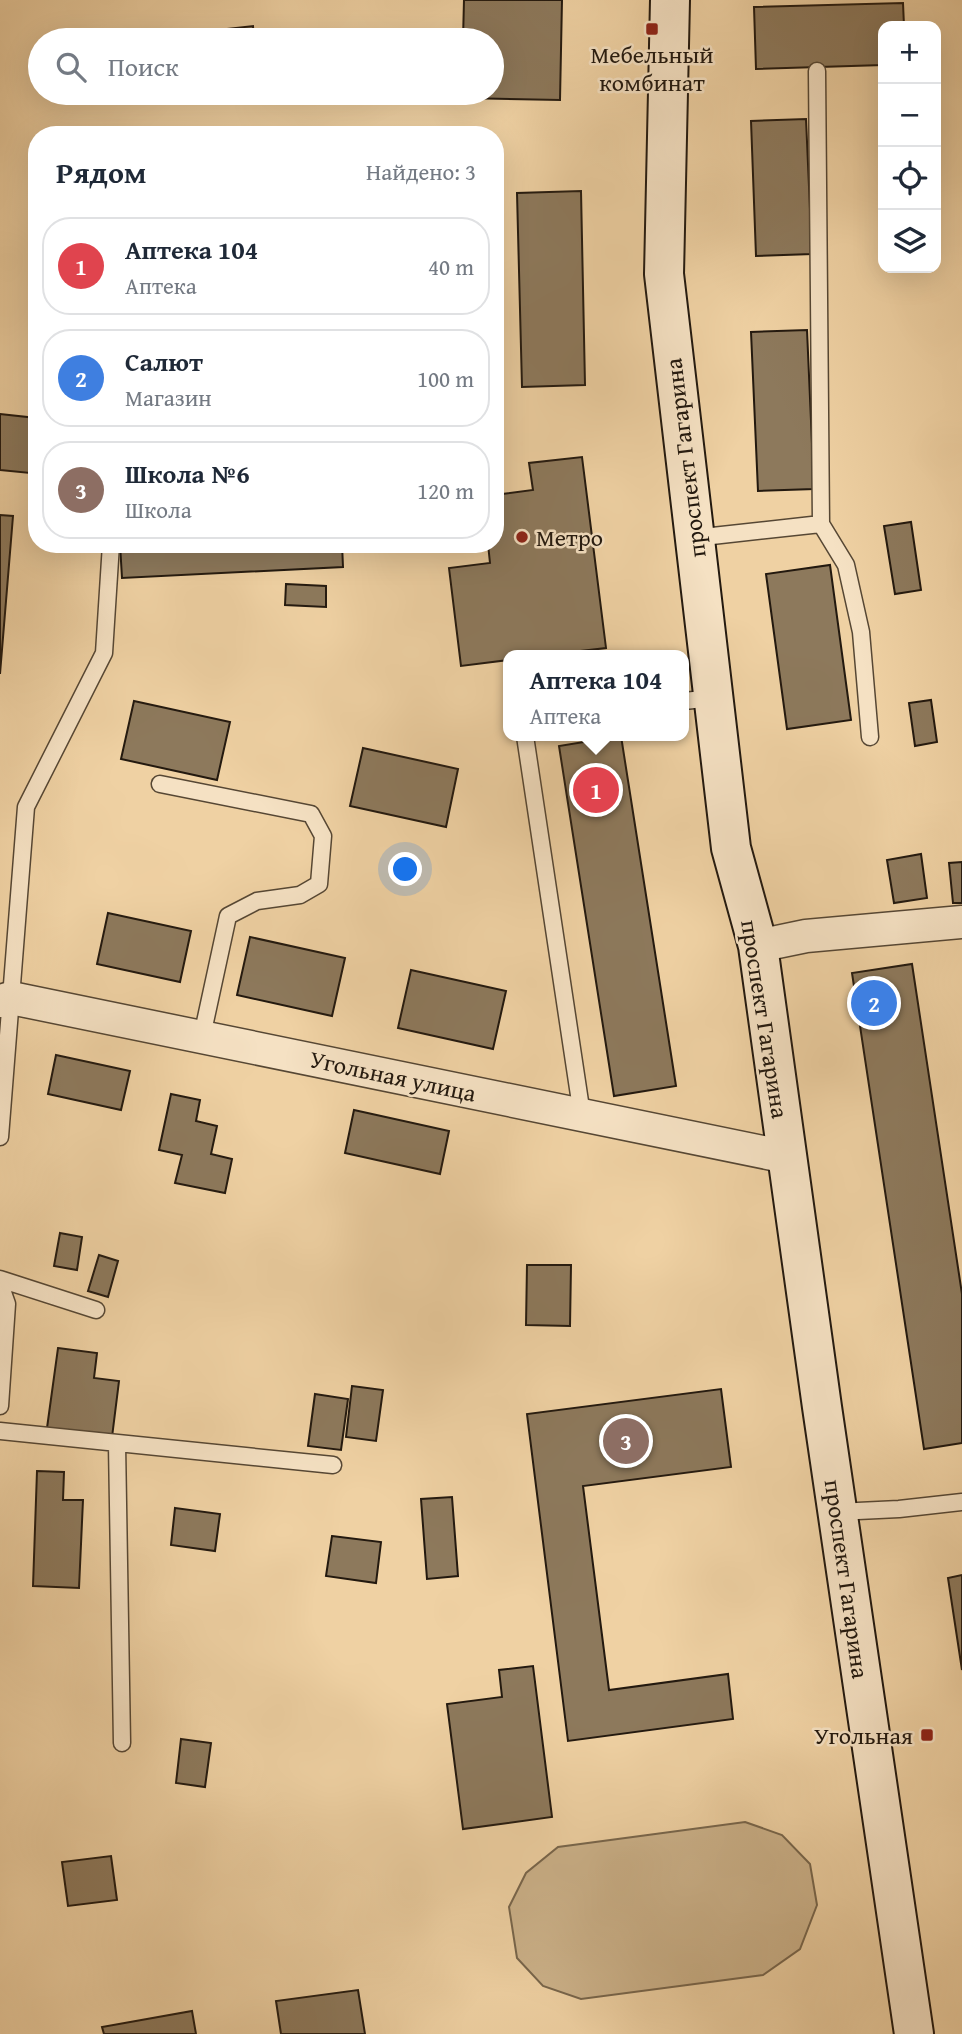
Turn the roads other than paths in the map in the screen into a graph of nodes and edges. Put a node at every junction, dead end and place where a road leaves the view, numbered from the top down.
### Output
1 (670, 0) edge
2 (817, 71) dead end
3 (821, 524) junction
4 (694, 538) junction
5 (110, 553) edge
6 (698, 700) edge
7 (870, 737) dead end
8 (525, 741) edge
9 (160, 784) dead end
10 (962, 922) edge
11 (758, 946) junction
12 (5, 1000) edge
13 (202, 1036) junction
14 (582, 1115) junction
15 (0, 1137) edge
16 (787, 1157) junction
17 (0, 1281) edge
18 (96, 1310) dead end
19 (0, 1406) edge
20 (0, 1431) edge
21 (117, 1444) junction
22 (333, 1465) dead end
23 (962, 1502) edge
24 (837, 1512) junction
25 (122, 1742) dead end
26 (914, 2034) edge

1 - 4 main road, проспект Гагарина
2 - 3 lane
3 - 4 lane
3 - 7 lane
4 - 6 main road, проспект Гагарина
5 - 12 lane
6 - 11 main road, проспект Гагарина
8 - 14 lane
9 - 13 lane
10 - 11 street
11 - 16 main road, проспект Гагарина
12 - 13 street, Угольная улица
12 - 15 lane
13 - 14 street, Угольная улица
14 - 16 street, Угольная улица
16 - 24 main road, проспект Гагарина
17 - 18 lane
17 - 19 lane
20 - 21 lane
21 - 22 lane
21 - 25 lane
23 - 24 lane
24 - 26 main road, проспект Гагарина

